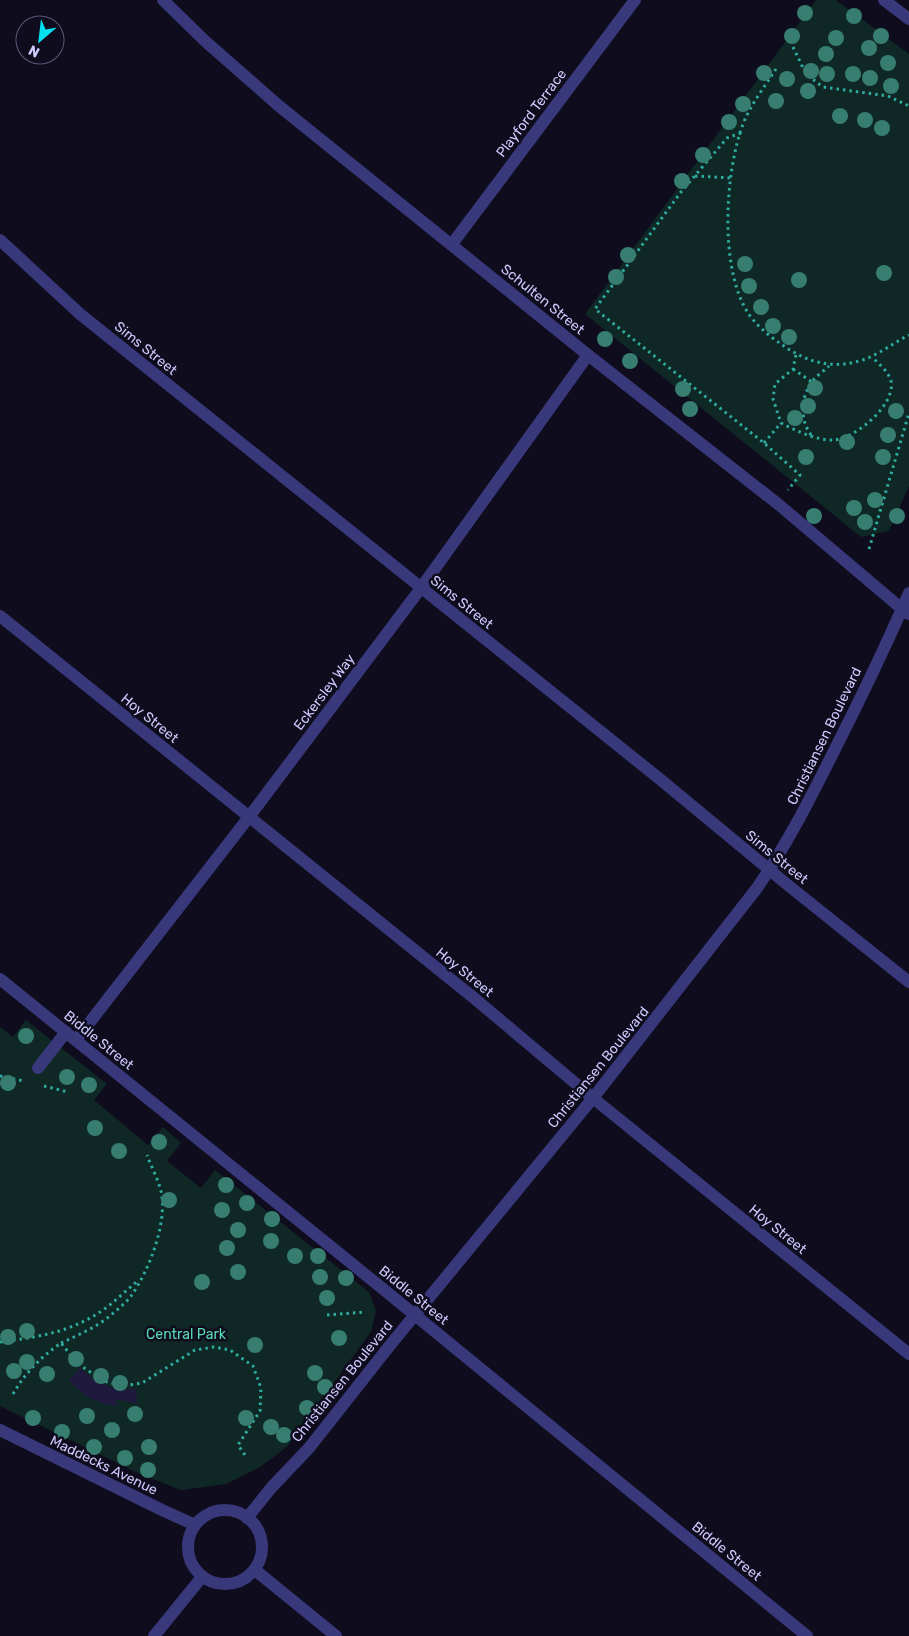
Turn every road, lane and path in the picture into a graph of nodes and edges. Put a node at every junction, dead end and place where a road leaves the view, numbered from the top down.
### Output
1 (635, 0) edge
2 (884, 0) edge
3 (172, 3) edge
4 (909, 19) edge
5 (793, 47) dead end
6 (776, 68) dead end
7 (909, 106) edge
8 (741, 133) junction
9 (695, 176) junction
10 (731, 178) junction
11 (0, 240) edge
12 (452, 244) junction
13 (909, 335) edge
14 (588, 355) junction
15 (796, 355) junction
16 (872, 357) junction
17 (830, 365) junction
18 (793, 369) junction
19 (812, 382) junction
20 (909, 413) edge
21 (782, 423) junction
22 (812, 436) junction
23 (764, 443) junction
24 (778, 504) junction
25 (869, 548) dead end
26 (420, 588) junction
27 (909, 593) edge
28 (906, 612) edge
29 (0, 616) edge
30 (249, 817) junction
31 (770, 870) junction
32 (0, 979) edge
33 (909, 982) edge
34 (71, 1036) junction
35 (38, 1068) dead end
36 (593, 1098) junction
37 (147, 1155) dead end
38 (142, 1278) junction
39 (365, 1312) dead end
40 (327, 1315) dead end
41 (415, 1315) junction
42 (0, 1342) edge
43 (61, 1343) junction
44 (909, 1354) edge
45 (13, 1394) dead end
46 (0, 1430) edge
47 (245, 1454) dead end
48 (247, 1518) junction
49 (195, 1525) junction
50 (255, 1570) junction
51 (202, 1577) junction
52 (154, 1636) edge
53 (336, 1636) edge
54 (807, 1636) edge

1 - 12 street, Playford Terrace
2 - 4 street
3 - 12 street, Schulten Street
5 - 7 path
6 - 8 path
8 - 9 path
8 - 10 path
9 - 10 path
9 - 23 path
10 - 15 path
11 - 26 street, Sims Street
12 - 14 street, Schulten Street
13 - 16 path
14 - 24 street, Schulten Street
14 - 26 street, Eckersley Way
15 - 17 path
15 - 18 path
16 - 17 path
16 - 22 path
17 - 19 path
18 - 19 path
18 - 21 path
19 - 22 path
20 - 25 path
21 - 22 path
21 - 23 path
23 - 24 path
24 - 28 street, Schulten Street
26 - 30 street, Eckersley Way
26 - 31 street, Sims Street
27 - 28 street, Christiansen Boulevard
28 - 31 street, Christiansen Boulevard
29 - 30 street, Hoy Street
30 - 34 street, Eckersley Way
30 - 36 street, Hoy Street
31 - 33 street, Sims Street
31 - 36 street, Christiansen Boulevard
32 - 34 street, Biddle Street
34 - 35 street, Eckersley Way
34 - 41 street, Biddle Street
36 - 41 street, Christiansen Boulevard
36 - 44 street, Hoy Street
37 - 38 path
38 - 42 path
38 - 43 path
39 - 40 path
41 - 48 street, Christiansen Boulevard
41 - 54 street, Biddle Street
43 - 45 path
43 - 47 path
46 - 49 street, Maddecks Avenue
48 - 49 street
48 - 50 street
49 - 51 street
50 - 51 street
50 - 53 street
51 - 52 street

